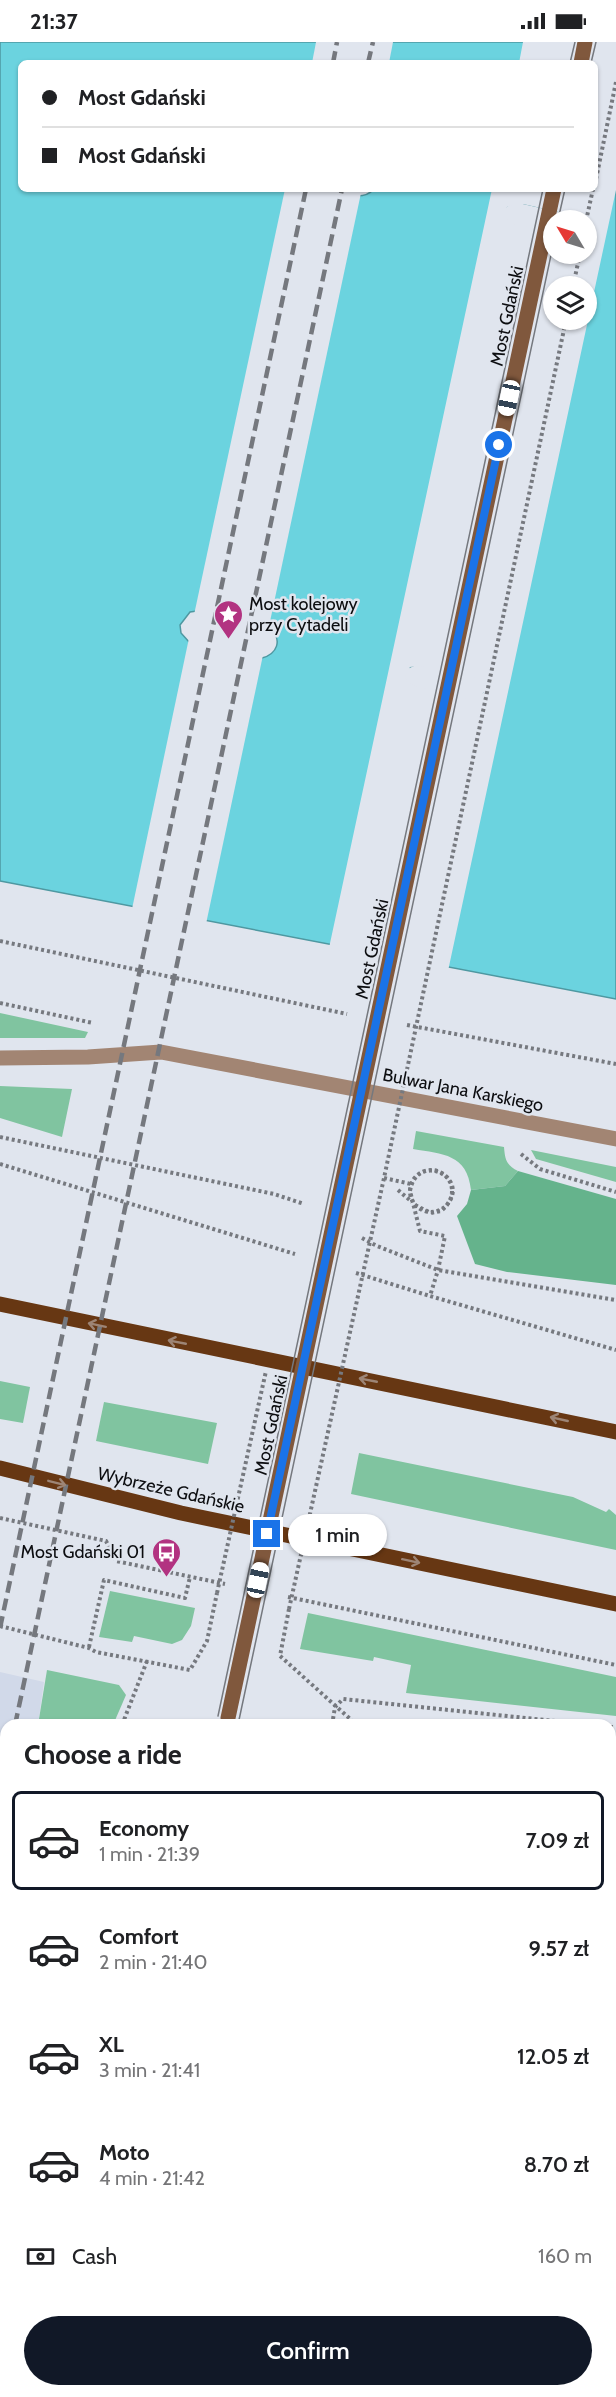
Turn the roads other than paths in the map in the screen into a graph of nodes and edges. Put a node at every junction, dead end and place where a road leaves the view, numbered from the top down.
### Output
1 (585, 42) edge
2 (582, 60) edge
3 (553, 192) edge
4 (0, 1058) edge
5 (616, 1139) edge
6 (0, 1304) edge
7 (616, 1432) edge
8 (0, 1468) edge
9 (616, 1604) edge
10 (228, 1719) edge

1 - 2 main road
3 - 10 main road, Most Gdański, bridge
4 - 5 street, Bulwar Jana Karskiego
7 -> 6 main road
8 -> 9 main road, Wybrzeże Gdańskie

